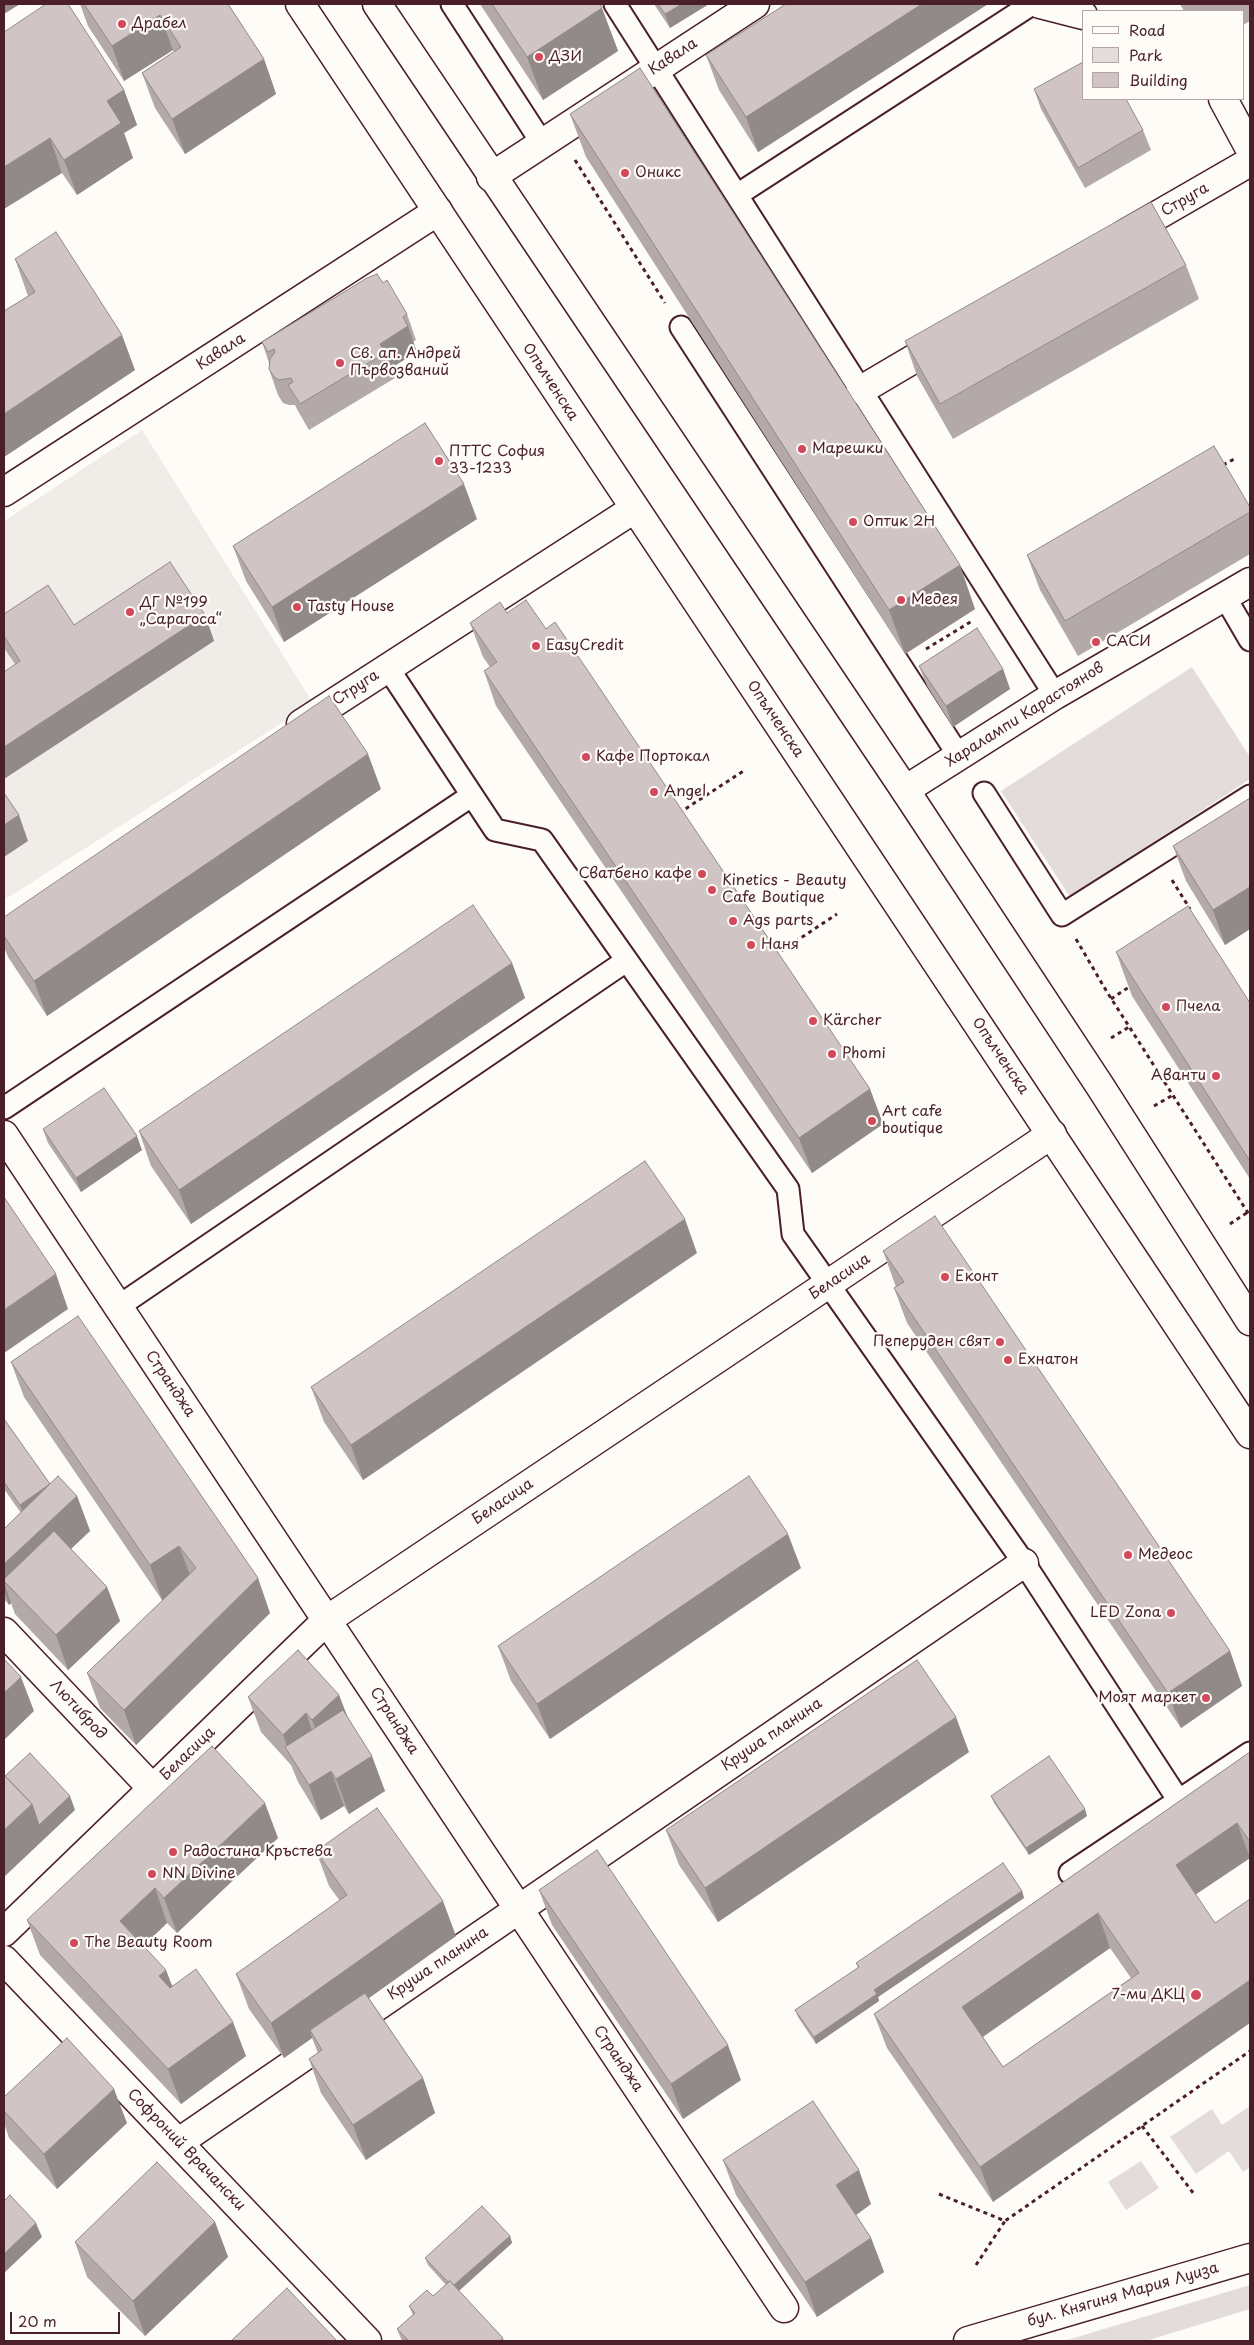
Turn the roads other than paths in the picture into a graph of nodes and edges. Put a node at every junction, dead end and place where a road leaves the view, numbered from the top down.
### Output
1 (300, 4) edge
2 (377, 4) edge
3 (452, 4) edge
4 (615, 4) edge
5 (755, 4) edge
6 (1032, 4) edge
7 (1040, 4) edge
8 (1082, 15) edge
9 (656, 68) junction
10 (1224, 100) edge
11 (549, 137) junction
12 (1250, 149) edge
13 (1250, 162) edge
14 (491, 177) junction
15 (737, 195) junction
16 (438, 211) junction
17 (1101, 249) edge
18 (681, 327) edge
19 (964, 329) edge
20 (861, 390) junction
21 (4, 492) edge
22 (634, 509) junction
23 (1250, 582) edge
24 (1225, 597) junction
25 (1250, 640) edge
26 (388, 668) junction
27 (1055, 695) junction
28 (281, 737) edge
29 (959, 756) junction
30 (905, 790) junction
31 (984, 793) dead end
32 (471, 796) junction
33 (1250, 796) edge
34 (626, 961) junction
35 (4, 1108) edge
36 (1052, 1134) junction
37 (4, 1135) edge
38 (829, 1284) junction
39 (119, 1306) junction
40 (1250, 1321) edge
41 (1250, 1434) edge
42 (1024, 1563) junction
43 (327, 1620) junction
44 (4, 1632) edge
45 (1250, 1753) edge
46 (152, 1788) junction
47 (1178, 1801) junction
48 (1070, 1873) dead end
49 (518, 1909) junction
50 (4, 1932) edge
51 (4, 1960) edge
52 (178, 2142) junction
53 (1250, 2258) edge
54 (784, 2308) dead end
55 (367, 2341) edge
56 (968, 2341) edge

1 - 16 street, Опълченска
2 - 14 street
3 - 11 lane
4 - 9 lane
5 - 9 street, Кавала
6 - 15 lane
7 - 8 street
9 - 11 street, Кавала
9 - 15 lane
10 - 12 street
11 - 14 street, Кавала
13 - 17 street, Струга
14 - 30 street
15 - 20 lane
16 - 21 street, Кавала
16 - 22 street, Опълченска
18 - 29 lane
19 - 20 street
20 - 27 lane
22 - 26 street, Струга
22 - 36 street, Опълченска
23 - 24 street, Харалампи Карастоянов
24 - 25 lane
24 - 27 street, Харалампи Карастоянов
26 - 28 street, Струга
26 - 32 lane
27 - 29 street, Харалампи Карастоянов
29 - 30 street, Харалампи Карастоянов
30 - 40 street
31 - 33 lane
32 - 34 lane
32 - 35 lane
34 - 38 lane
34 - 39 lane
36 - 38 street, Беласица
36 - 41 street, Опълченска
37 - 39 street, Странджа
38 - 42 lane
38 - 43 street, Беласица
39 - 43 street, Странджа
42 - 47 lane
42 - 49 street, Круша планина
43 - 46 street, Беласица
43 - 49 street, Странджа
44 - 46 street, Лютиброд
45 - 47 lane
46 - 50 street, Беласица
47 - 48 lane
49 - 52 street, Круша планина
49 - 54 street, Странджа
51 - 52 street, Софроний Врачански
52 - 55 street, Софроний Врачански
53 - 56 street, бул. Княгиня Мария Луиза

